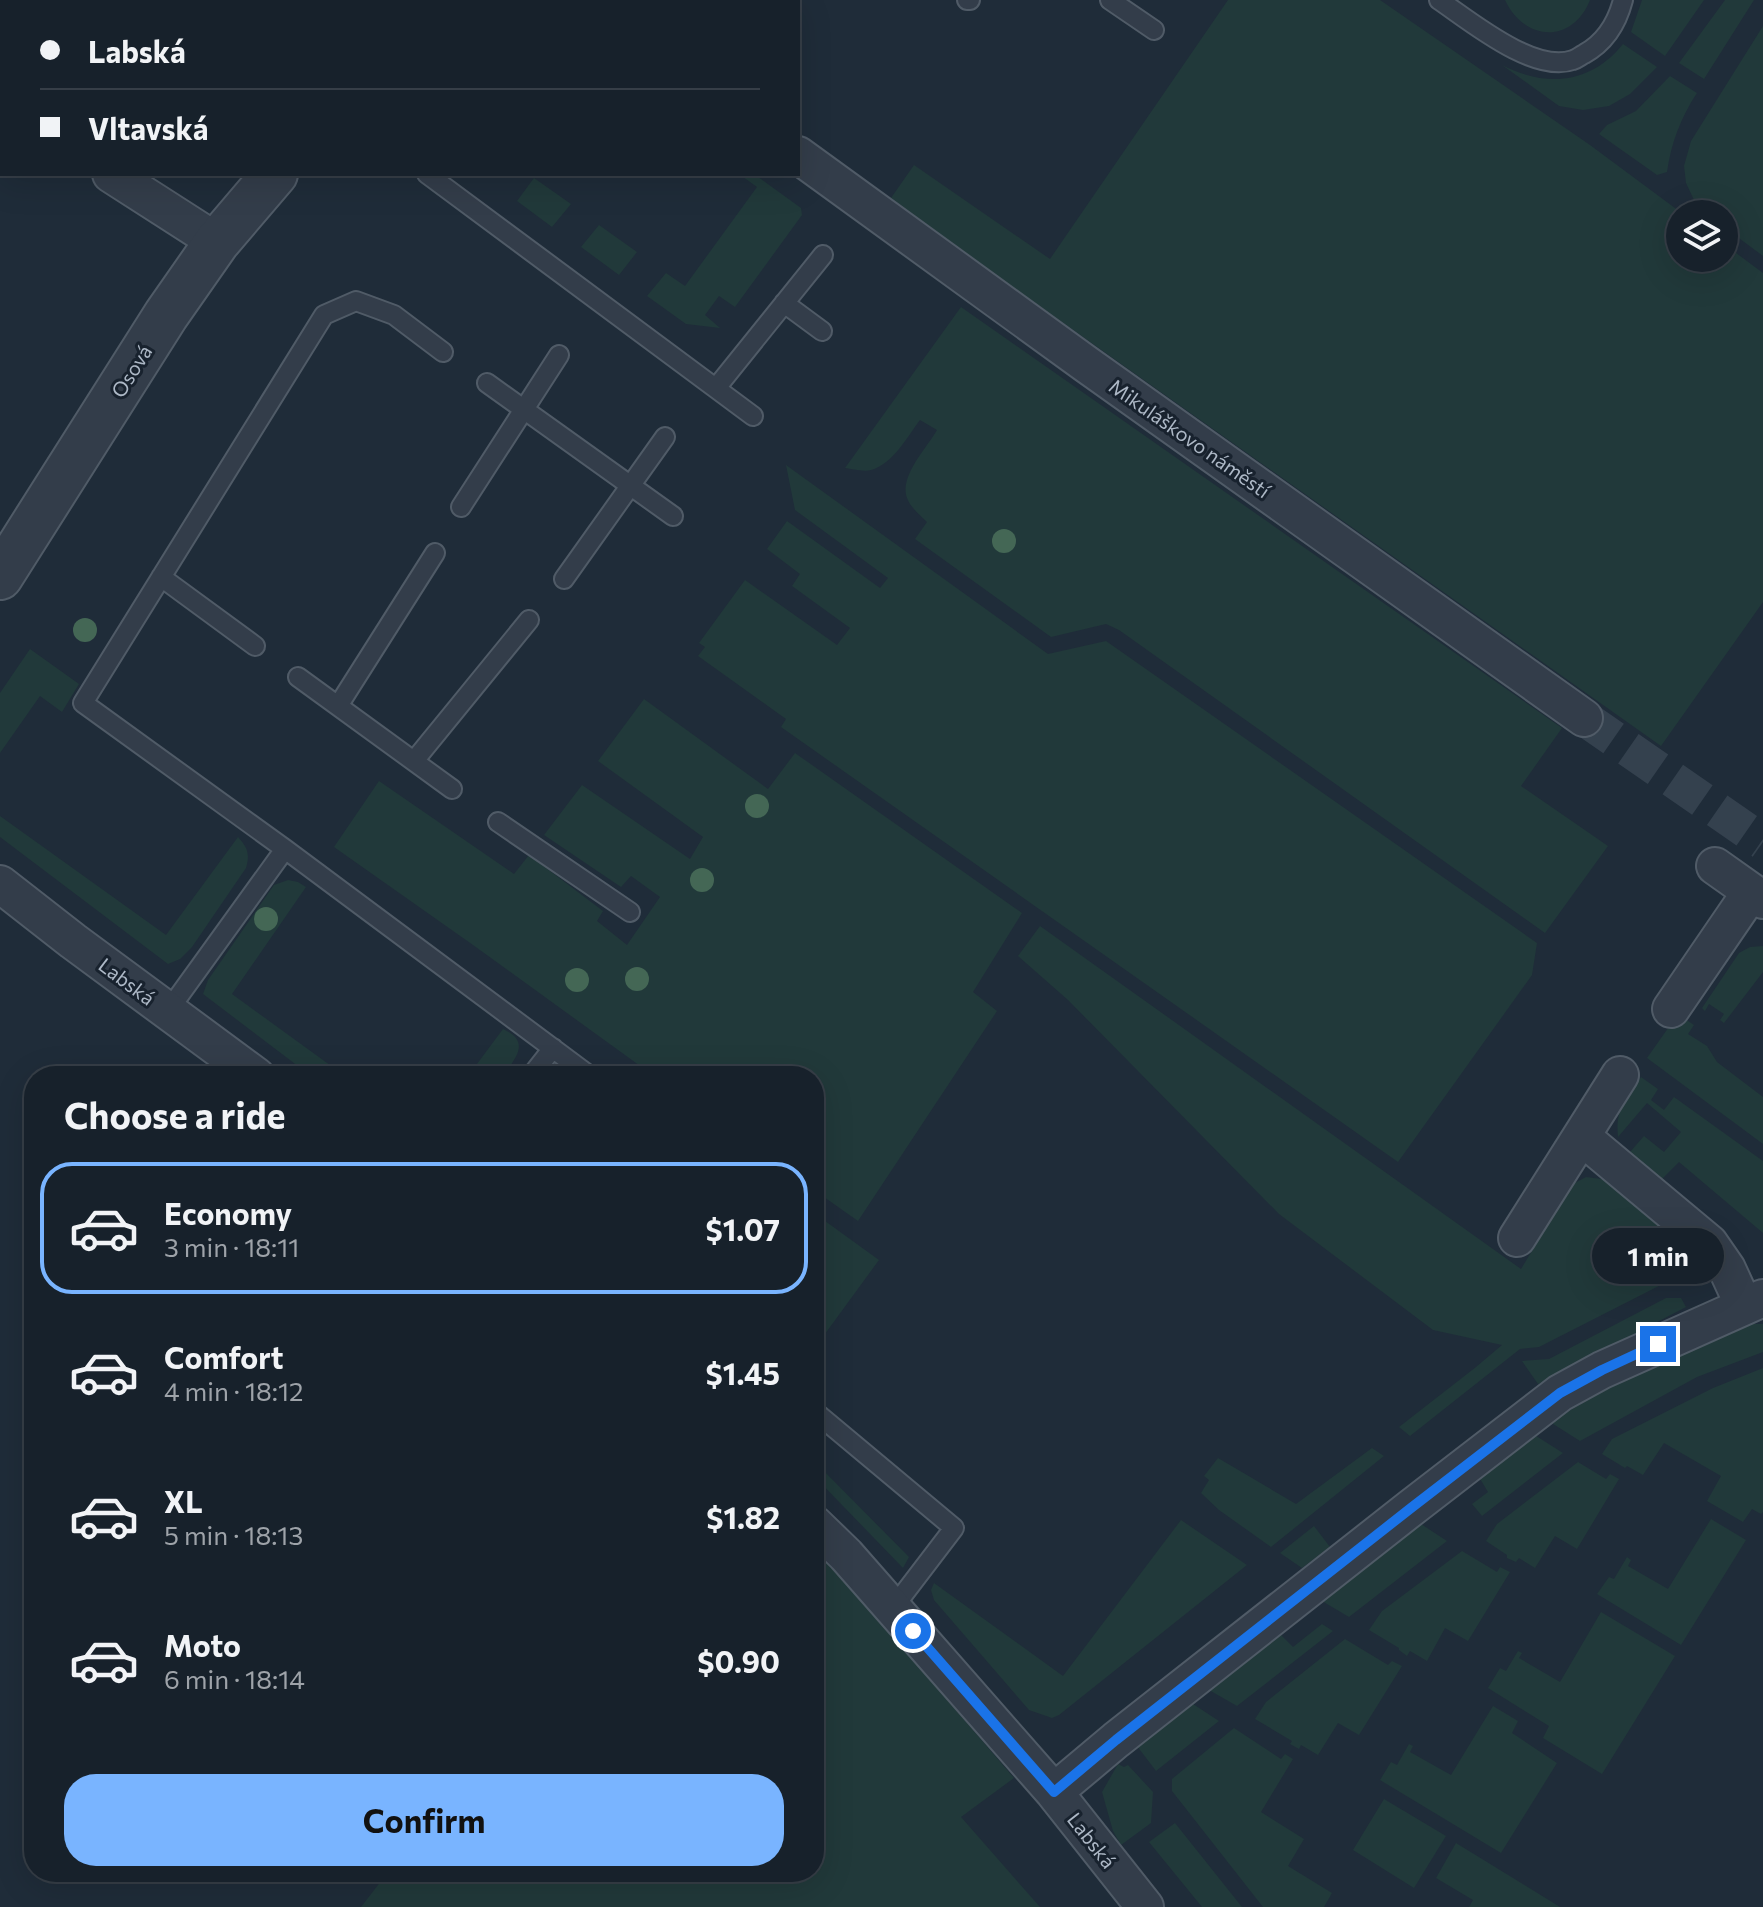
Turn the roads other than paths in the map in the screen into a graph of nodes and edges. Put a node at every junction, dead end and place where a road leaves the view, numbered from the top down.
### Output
1 (1110, 0) edge
2 (1439, 0) edge
3 (1623, 0) edge
4 (1154, 30) dead end
5 (800, 156) edge
6 (114, 176) edge
7 (273, 176) edge
8 (430, 176) edge
9 (217, 242) junction
10 (823, 255) dead end
11 (784, 303) junction
12 (822, 331) dead end
13 (443, 352) dead end
14 (559, 355) dead end
15 (487, 383) dead end
16 (716, 388) junction
17 (525, 410) junction
18 (753, 416) dead end
19 (665, 437) dead end
20 (630, 485) junction
21 (461, 507) dead end
22 (673, 516) dead end
23 (435, 553) dead end
24 (0, 577) edge
25 (161, 577) junction
26 (564, 579) dead end
27 (529, 620) dead end
28 (255, 646) dead end
29 (298, 677) dead end
30 (338, 706) junction
31 (1584, 718) tunnel mouth
32 (414, 761) junction
33 (452, 789) dead end
34 (498, 822) dead end
35 (285, 849) junction
36 (1715, 866) dead end
37 (0, 884) edge
38 (1757, 896) edge
39 (630, 912) dead end
40 (1671, 1009) dead end
41 (168, 1011) junction
42 (553, 1048) junction
43 (242, 1066) edge
44 (539, 1066) edge
45 (577, 1066) edge
46 (1620, 1075) dead end
47 (1582, 1137) junction
48 (1517, 1238) dead end
49 (1753, 1302) edge
50 (824, 1419) edge
51 (824, 1534) edge
52 (893, 1608) junction
53 (1054, 1792) junction
54 (1145, 1907) edge

1 - 4 lane
2 - 3 lane
5 - 31 street, Mikuláškovo náměstí
6 - 9 street
7 - 9 street, Osová
8 - 16 lane
9 - 24 street, Osová
10 - 11 lane
11 - 12 lane
11 - 16 lane
13 - 25 lane
14 - 17 lane
15 - 17 lane
16 - 18 lane
17 - 20 lane
17 - 21 lane
19 - 20 lane
20 - 22 lane
20 - 26 lane
23 - 30 lane
25 - 28 lane
25 - 35 lane
27 - 32 lane
29 - 30 lane
30 - 32 lane
32 - 33 lane
34 - 39 lane
35 - 41 lane
35 - 42 lane
36 - 38 street
37 - 41 street, Labská
38 - 40 street
41 - 43 street, Labská
42 - 44 lane
42 - 45 lane
46 - 47 street
47 - 48 street
47 - 49 street
49 - 53 street
50 - 52 lane
51 - 52 street, Labská
52 - 53 street, Labská
53 - 54 street, Labská

